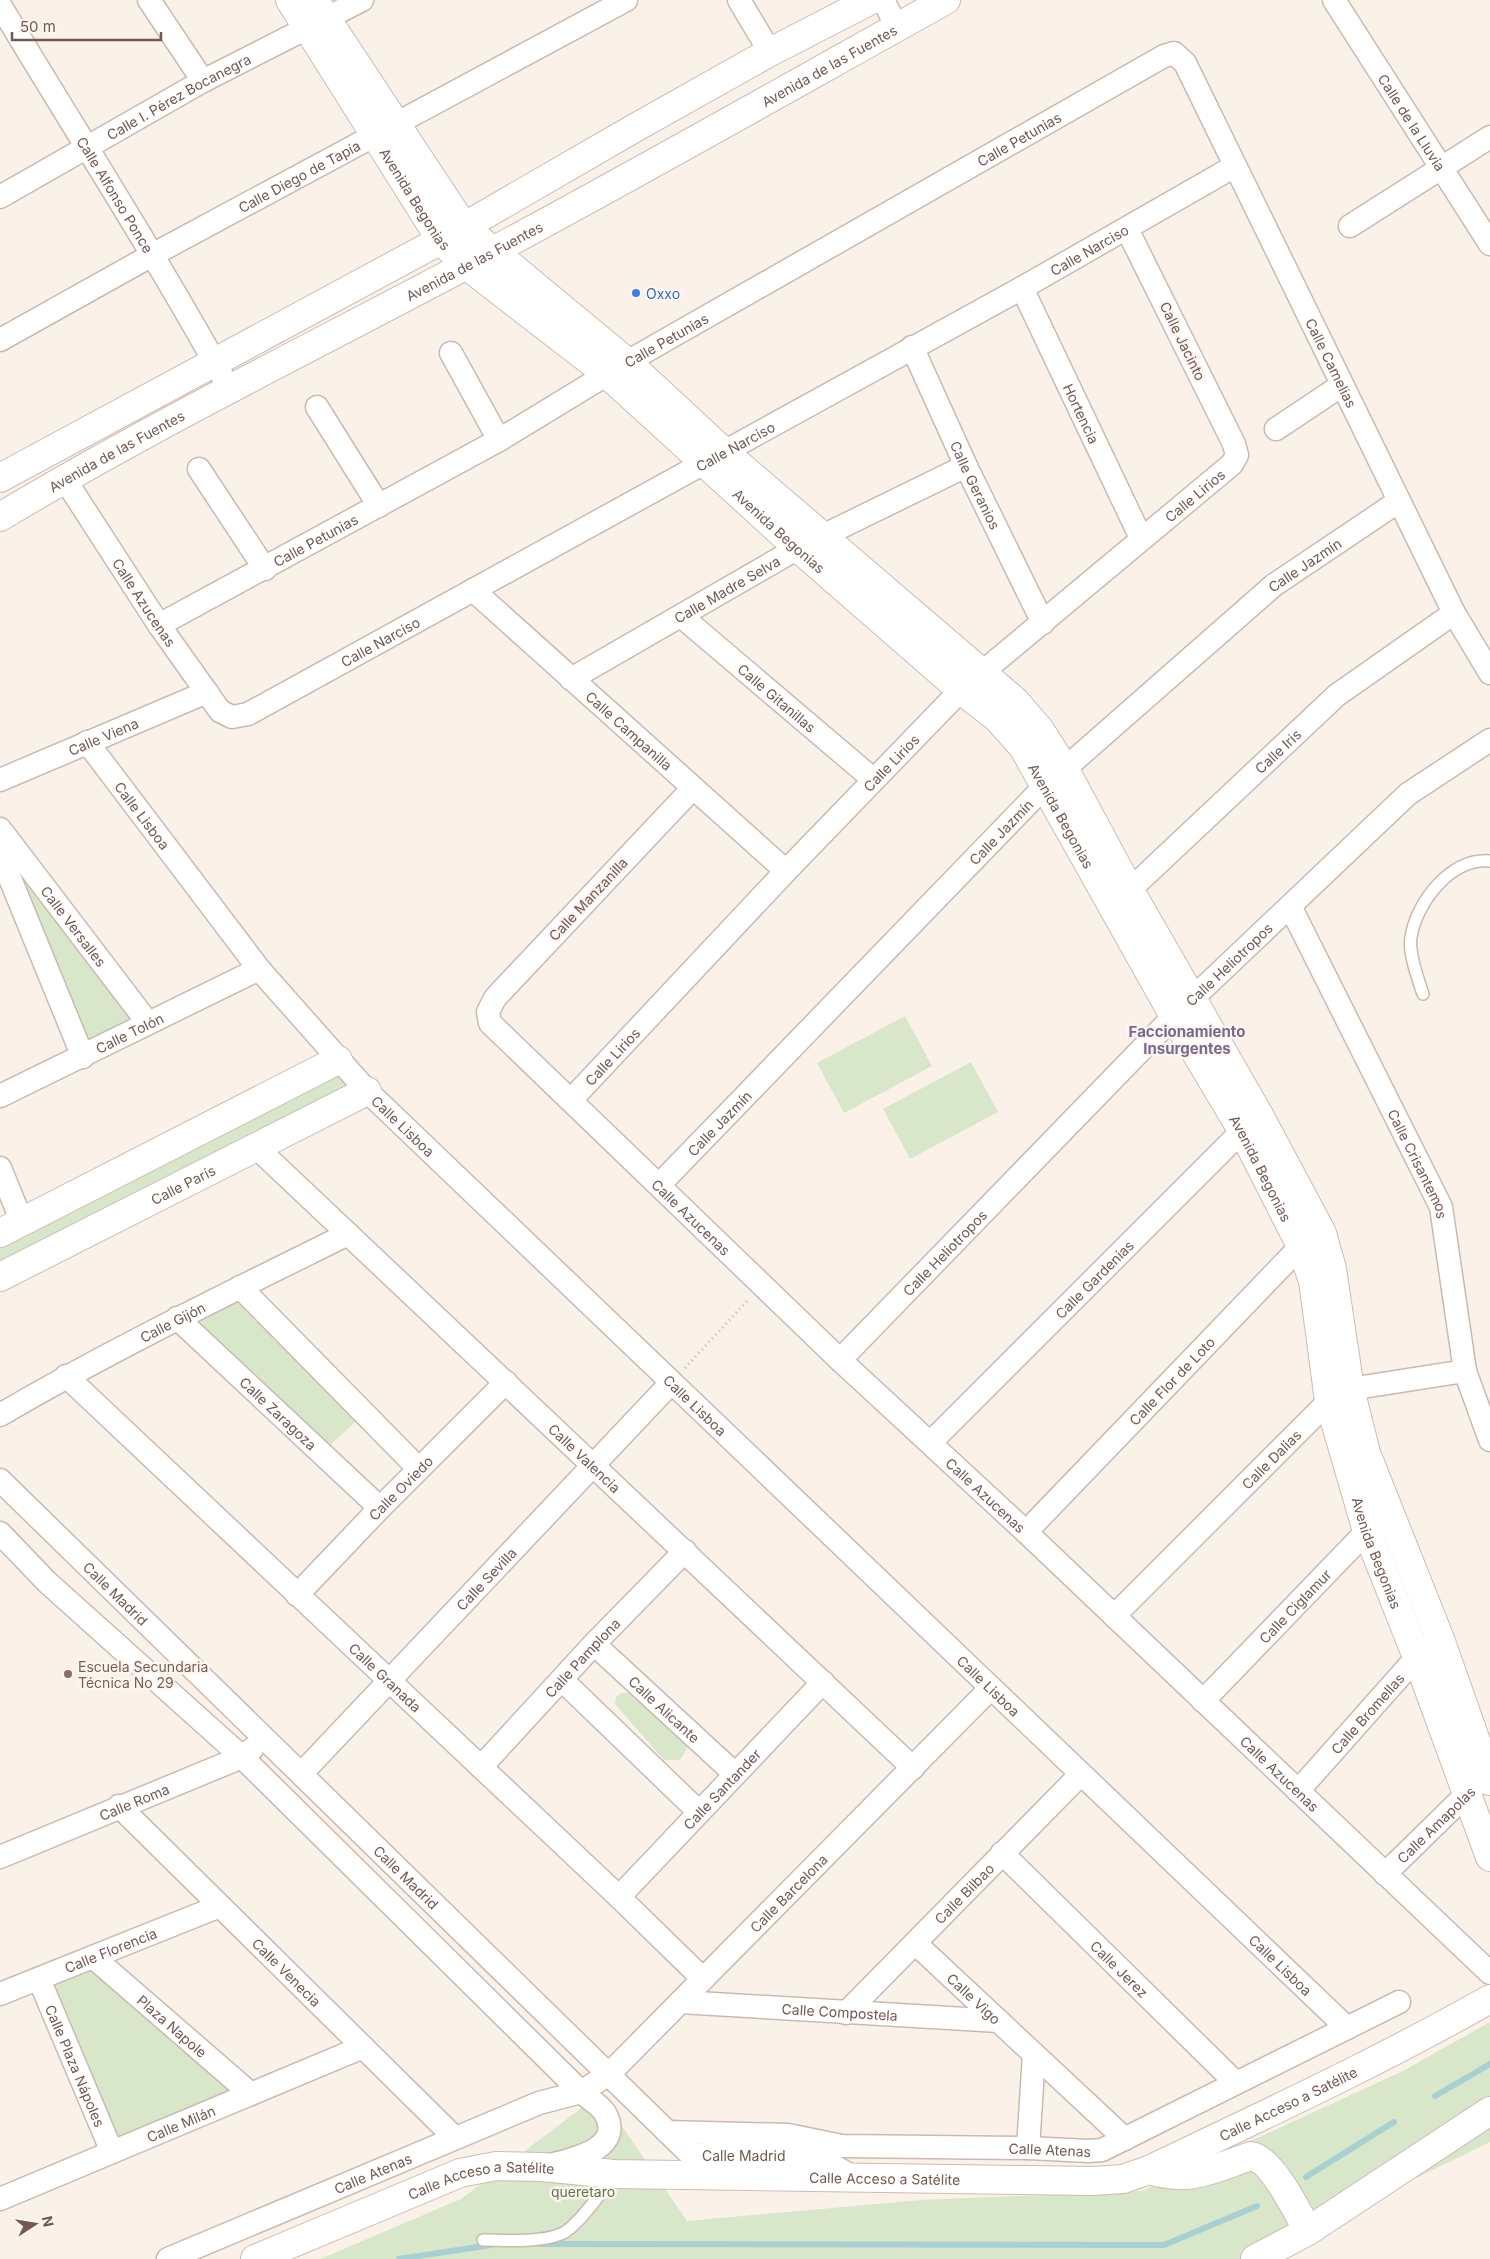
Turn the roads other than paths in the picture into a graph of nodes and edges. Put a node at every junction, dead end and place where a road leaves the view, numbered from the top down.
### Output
1 (149, 0) edge
2 (290, 0) edge
3 (362, 0) edge
4 (626, 0) edge
5 (739, 0) edge
6 (871, 0) edge
7 (883, 0) edge
8 (946, 0) edge
9 (1334, 0) edge
10 (0, 4) edge
11 (316, 15) edge
12 (897, 27) junction
13 (770, 52) junction
14 (1174, 53) joint
15 (203, 82) junction
16 (386, 131) junction
17 (1490, 137) edge
18 (86, 149) junction
19 (1235, 166) junction
20 (1443, 169) junction
21 (0, 197) edge
22 (1350, 226) dead end
23 (1127, 229) junction
24 (453, 234) junction
25 (1490, 244) edge
26 (491, 252) junction
27 (154, 254) junction
28 (466, 265) junction
29 (1022, 288) junction
30 (0, 340) edge
31 (912, 347) junction
32 (451, 353) dead end
33 (214, 361) junction
34 (617, 368) junction
35 (1342, 385) junction
36 (229, 388) junction
37 (316, 407) dead end
38 (1276, 429) dead end
39 (499, 440) junction
40 (1238, 455) joint
41 (714, 457) junction
42 (966, 466) junction
43 (199, 470) dead end
44 (0, 478) edge
45 (64, 478) junction
46 (1399, 501) junction
47 (379, 506) junction
48 (0, 517) edge
49 (1141, 538) junction
50 (810, 542) junction
51 (266, 569) junction
52 (473, 590) junction
53 (1454, 613) junction
54 (681, 616) junction
55 (1043, 623) junction
56 (159, 626) junction
57 (1490, 673) edge
58 (572, 679) junction
59 (972, 682) junction
60 (207, 692) junction
61 (232, 717) joint
62 (1490, 740) edge
63 (87, 742) junction
64 (1054, 777) junction
65 (0, 780) edge
66 (874, 780) junction
67 (693, 788) junction
68 (0, 829) edge
69 (0, 854) edge
70 (1490, 860) edge
71 (786, 872) junction
72 (1122, 897) junction
73 (1291, 908) junction
74 (259, 969) junction
75 (1422, 994) dead end
76 (1184, 1008) junction
77 (488, 1012) joint
78 (148, 1023) junction
79 (83, 1057) junction
80 (338, 1060) junction
81 (367, 1091) junction
82 (0, 1096) edge
83 (571, 1100) junction
84 (1250, 1122) junction
85 (256, 1148) junction
86 (0, 1168) edge
87 (660, 1184) junction
88 (11, 1227) edge
89 (348, 1234) junction
90 (1312, 1240) junction
91 (0, 1277) edge
92 (240, 1287) junction
93 (177, 1318) junction
94 (840, 1360) junction
95 (1465, 1371) junction
96 (66, 1376) junction
97 (506, 1382) junction
98 (671, 1383) junction
99 (1339, 1395) junction
100 (0, 1415) edge
101 (1490, 1440) edge
102 (930, 1443) junction
103 (593, 1465) junction
104 (419, 1469) junction
105 (0, 1480) edge
106 (380, 1508) junction
107 (1390, 1515) junction
108 (1367, 1531) junction
109 (1026, 1532) junction
110 (0, 1533) edge
111 (685, 1552) junction
112 (297, 1595) junction
113 (1114, 1616) junction
114 (1440, 1639) junction
115 (594, 1644) junction
116 (1418, 1657) junction
117 (562, 1680) junction
118 (388, 1681) junction
119 (823, 1682) junction
120 (991, 1688) junction
121 (1203, 1701) junction
122 (264, 1739) junction
123 (242, 1757) junction
124 (481, 1767) junction
125 (913, 1768) junction
126 (301, 1774) junction
127 (736, 1774) junction
128 (1081, 1774) junction
129 (1489, 1778) edge
130 (1298, 1791) junction
131 (1466, 1794) junction
132 (119, 1806) junction
133 (699, 1812) junction
134 (1002, 1853) junction
135 (0, 1857) edge
136 (1490, 1857) edge
137 (1385, 1874) junction
138 (619, 1897) junction
139 (220, 1906) junction
140 (915, 1943) junction
141 (93, 1957) junction
142 (1490, 1974) edge
143 (39, 1979) junction
144 (703, 1979) junction
145 (0, 1994) edge
146 (1490, 1999) edge
147 (680, 2002) junction
148 (1400, 2002) dead end
149 (846, 2013) junction
150 (999, 2021) junction
151 (1347, 2028) junction
152 (363, 2047) junction
153 (1034, 2054) junction
154 (610, 2074) junction
155 (1236, 2083) junction
156 (581, 2092) junction
157 (251, 2094) junction
158 (1490, 2111) edge
159 (667, 2132) junction
160 (455, 2138) junction
161 (1124, 2138) junction
162 (1028, 2148) junction
163 (112, 2152) junction
164 (542, 2167) junction
165 (1149, 2170) junction
166 (614, 2174) junction
167 (855, 2178) junction
168 (2, 2193) edge
169 (1302, 2221) junction
170 (483, 2240) dead end
171 (168, 2259) edge
172 (255, 2259) edge
173 (1255, 2259) edge

1 - 15 street
2 - 11 main road, Avenida Begonias
3 - 11 street, Calle I. Pérez Bocanegra
4 - 16 street, Calle Diego de Tapía
5 - 13 street
6 - 13 main road
7 - 12 street
8 - 12 main road, Avenida de las Fuentes
9 - 20 street, Calle de la Lluvia
10 - 18 street, Calle Alfonso Ponce
11 - 15 street, Calle I. Pérez Bocanegra
11 - 16 main road, Avenida Begonias
12 - 26 main road, Avenida de las Fuentes
13 - 24 main road
14 - 19 street, Calle Camelias
14 - 34 street, Calle Petunias
15 - 18 street, Calle I. Pérez Bocanegra
16 - 24 main road, Avenida Begonias
16 - 27 street, Calle Diego de Tapía
17 - 20 street
18 - 21 street, Calle I. Pérez Bocanegra
18 - 27 street, Calle Alfonso Ponce
19 - 23 street, Calle Narciso
19 - 35 street, Calle Camelias
20 - 22 street
20 - 25 street, Calle de la Lluvia
23 - 29 street, Calle Narciso
23 - 40 street, Calle Jacinto
24 - 26 main road, Avenida Begonias
24 - 28 main road, Avenida Begonias
24 - 33 main road
26 - 28 main road, Avenida de las Fuentes
26 - 34 main road, Avenida Begonias
27 - 30 street, Calle Diego de Tapía
27 - 33 street, Calle Alfonso Ponce
28 - 34 main road, Avenida Begonias
28 - 36 main road, Avenida de las Fuentes
29 - 31 street, Calle Narciso
29 - 49 street, Hortencia
31 - 41 street, Calle Narciso
31 - 42 street, Calle Geranios
32 - 39 street
33 - 36 street, Calle Alfonso Ponce
33 - 44 main road
34 - 39 street, Calle Petunias
34 - 41 main road, Avenida Begonias
35 - 38 street
35 - 46 street, Calle Camelias
36 - 45 main road, Avenida de las Fuentes
37 - 47 street
39 - 47 street, Calle Petunias
40 - 49 street, Calle Lirios
41 - 50 main road, Avenida Begonias
41 - 52 street, Calle Narciso
42 - 50 street, Calle Madre Selva
42 - 55 street, Calle Geranios
43 - 51 street
45 - 48 main road, Avenida de las Fuentes
45 - 56 street, Calle Azucenas
46 - 53 street, Calle Camelias
46 - 64 street, Calle Jazmín
47 - 51 street, Calle Petunias
49 - 55 street, Calle Lirios
50 - 54 street, Calle Madre Selva
50 - 59 main road, Avenida Begonias
51 - 56 street, Calle Petunias
52 - 58 street, Calle Campanilla
52 - 61 street, Calle Narciso
53 - 57 street, Calle Camelias
53 - 72 street, Calle Iris
54 - 58 street, Calle Madre Selva
54 - 66 street, Calle Gitanillas
55 - 59 street, Calle Lirios
56 - 60 street, Calle Azucenas
58 - 67 street, Calle Campanilla
59 - 64 main road, Avenida Begonias
59 - 66 street, Calle Lirios
60 - 61 street, Calle Azucenas
60 - 63 street, Calle Viena
62 - 73 street, Calle Heliotropos
63 - 65 street, Calle Viena
63 - 74 street, Calle Lisboa
64 - 72 main road, Avenida Begonias
64 - 87 street, Calle Jazmín
66 - 71 street, Calle Lirios
67 - 71 street, Calle Campanilla
67 - 77 street, Calle Manzanilla
68 - 78 street, Calle Versalles
69 - 79 street, Calle Versalles
70 - 75 lane
71 - 83 street, Calle Lirios
72 - 76 main road, Avenida Begonias
73 - 76 street, Calle Heliotropos
73 - 95 street, Calle Crisantemos
74 - 78 street, Calle Tolón
74 - 80 street, Calle Lisboa
76 - 84 main road, Avenida Begonias
76 - 94 street, Calle Heliotropos
77 - 83 street, Calle Azucenas
78 - 79 street, Calle Tolón
79 - 82 street, Calle Tolón
80 - 81 street, Calle Lisboa
80 - 88 main road
81 - 85 main road, Calle París
81 - 98 street, Calle Lisboa
83 - 87 street, Calle Azucenas
84 - 90 main road, Avenida Begonias
84 - 102 street, Calle Gardenias
85 - 89 street, Calle Valencia
85 - 91 main road, Calle París
86 - 88 street
87 - 94 street, Calle Azucenas
89 - 92 street, Calle Gijón
89 - 97 street, Calle Valencia
90 - 99 main road, Avenida Begonias
90 - 109 street, Calle Flor de Loto
92 - 93 street, Calle Gijón
92 - 104 street
93 - 96 street, Calle Gijón
93 - 106 street, Calle Zaragoza
94 - 102 street, Calle Azucenas
95 - 99 street
95 - 101 street, Calle Crisantemos
96 - 100 street, Calle Gijón
96 - 112 street, Calle Granada
97 - 103 street, Calle Valencia
97 - 104 street, Calle Oviedo
98 - 103 street, Calle Sevilla
98 - 120 street, Calle Lisboa
99 - 107 main road, Avenida Begonias
99 - 108 main road, Avenida Begonias
99 - 113 street, Calle Dalias
102 - 109 street, Calle Azucenas
103 - 111 street, Calle Valencia
103 - 118 street, Calle Sevilla
104 - 106 street, Calle Oviedo
105 - 122 street, Calle Madrid
106 - 112 street, Calle Oviedo
107 - 108 street, Calle Ciglamur
107 - 114 main road, Avenida Begonias
108 - 116 main road, Avenida Begonias
108 - 121 street, Calle Ciglamur
109 - 113 street, Calle Azucenas
110 - 123 street
111 - 115 street, Calle Pamplona
111 - 119 street, Calle Valencia
112 - 118 street, Calle Granada
113 - 121 street, Calle Azucenas
114 - 116 street, Calle Bromellas
114 - 129 main road, Avenida Begonias
115 - 117 street, Calle Pamplona
115 - 127 street, Calle Alicante
116 - 130 street, Calle Bromellas
116 - 131 main road, Avenida Begonias
117 - 124 street, Calle Pamplona
117 - 133 street
118 - 124 street, Calle Granada
118 - 126 street, Calle Sevilla
119 - 125 street, Calle Valencia
119 - 127 street, Calle Santander
120 - 125 street, Calle Barcelona
120 - 128 street, Calle Lisboa
121 - 130 street, Calle Azucenas
122 - 123 street, Calle Roma
122 - 126 street, Calle Madrid
123 - 132 street, Calle Roma
123 - 156 street
124 - 138 street, Calle Granada
125 - 144 street, Calle Barcelona
126 - 154 street, Calle Madrid
127 - 133 street, Calle Santander
128 - 134 street, Calle Bilbao
128 - 151 street, Calle Lisboa
129 - 131 street, Calle Amapolas
130 - 137 street, Calle Azucenas
131 - 136 main road, Avenida Begonias
131 - 137 street, Calle Amapolas
132 - 135 street, Calle Roma
132 - 139 street, Calle Venecia
133 - 138 street, Calle Santander
134 - 140 street, Calle Bilbao
134 - 155 street, Calle Jerez
137 - 142 street, Calle Azucenas
138 - 144 street, Calle Granada
139 - 141 street, Calle Florencia
139 - 152 street, Calle Venecia
140 - 149 street, Calle Bilbao
140 - 150 street, Calle Vigo
141 - 143 street, Calle Florencia
141 - 157 street, Plaza Napole
143 - 145 street, Calle Florencia
143 - 163 street, Calle Plaza Nápoles
144 - 147 street, Calle Barcelona
146 - 165 main road, Calle Acceso a Satélite
147 - 149 street, Calle Compostela
147 - 154 street, Calle Barcelona
148 - 151 street, Calle Atenas
149 - 150 street, Calle Compostela
150 - 153 street, Calle Vigo
151 - 155 street, Calle Atenas
152 - 157 street, Calle Milán
152 - 160 street, Calle Venecia
153 - 161 street, Calle Vigo
153 - 162 street
154 - 156 street, Calle Barcelona
154 - 159 street, Calle Madrid
155 - 161 street, Calle Atenas
156 - 160 street, Calle Atenas
156 - 164 street
157 - 163 street, Calle Milán
158 - 169 main road
159 - 162 street, Calle Atenas
159 - 167 street, Calle Madrid
160 - 171 street, Calle Atenas
161 - 162 street, Calle Atenas
163 - 168 street, Calle Milán
164 - 166 main road, Calle Acceso a Satélite
164 - 172 main road, Calle Acceso a Satélite
165 - 167 main road, Calle Acceso a Satélite
165 - 169 main road
166 - 167 main road, Calle Acceso a Satélite
166 - 170 lane
169 - 173 main road

